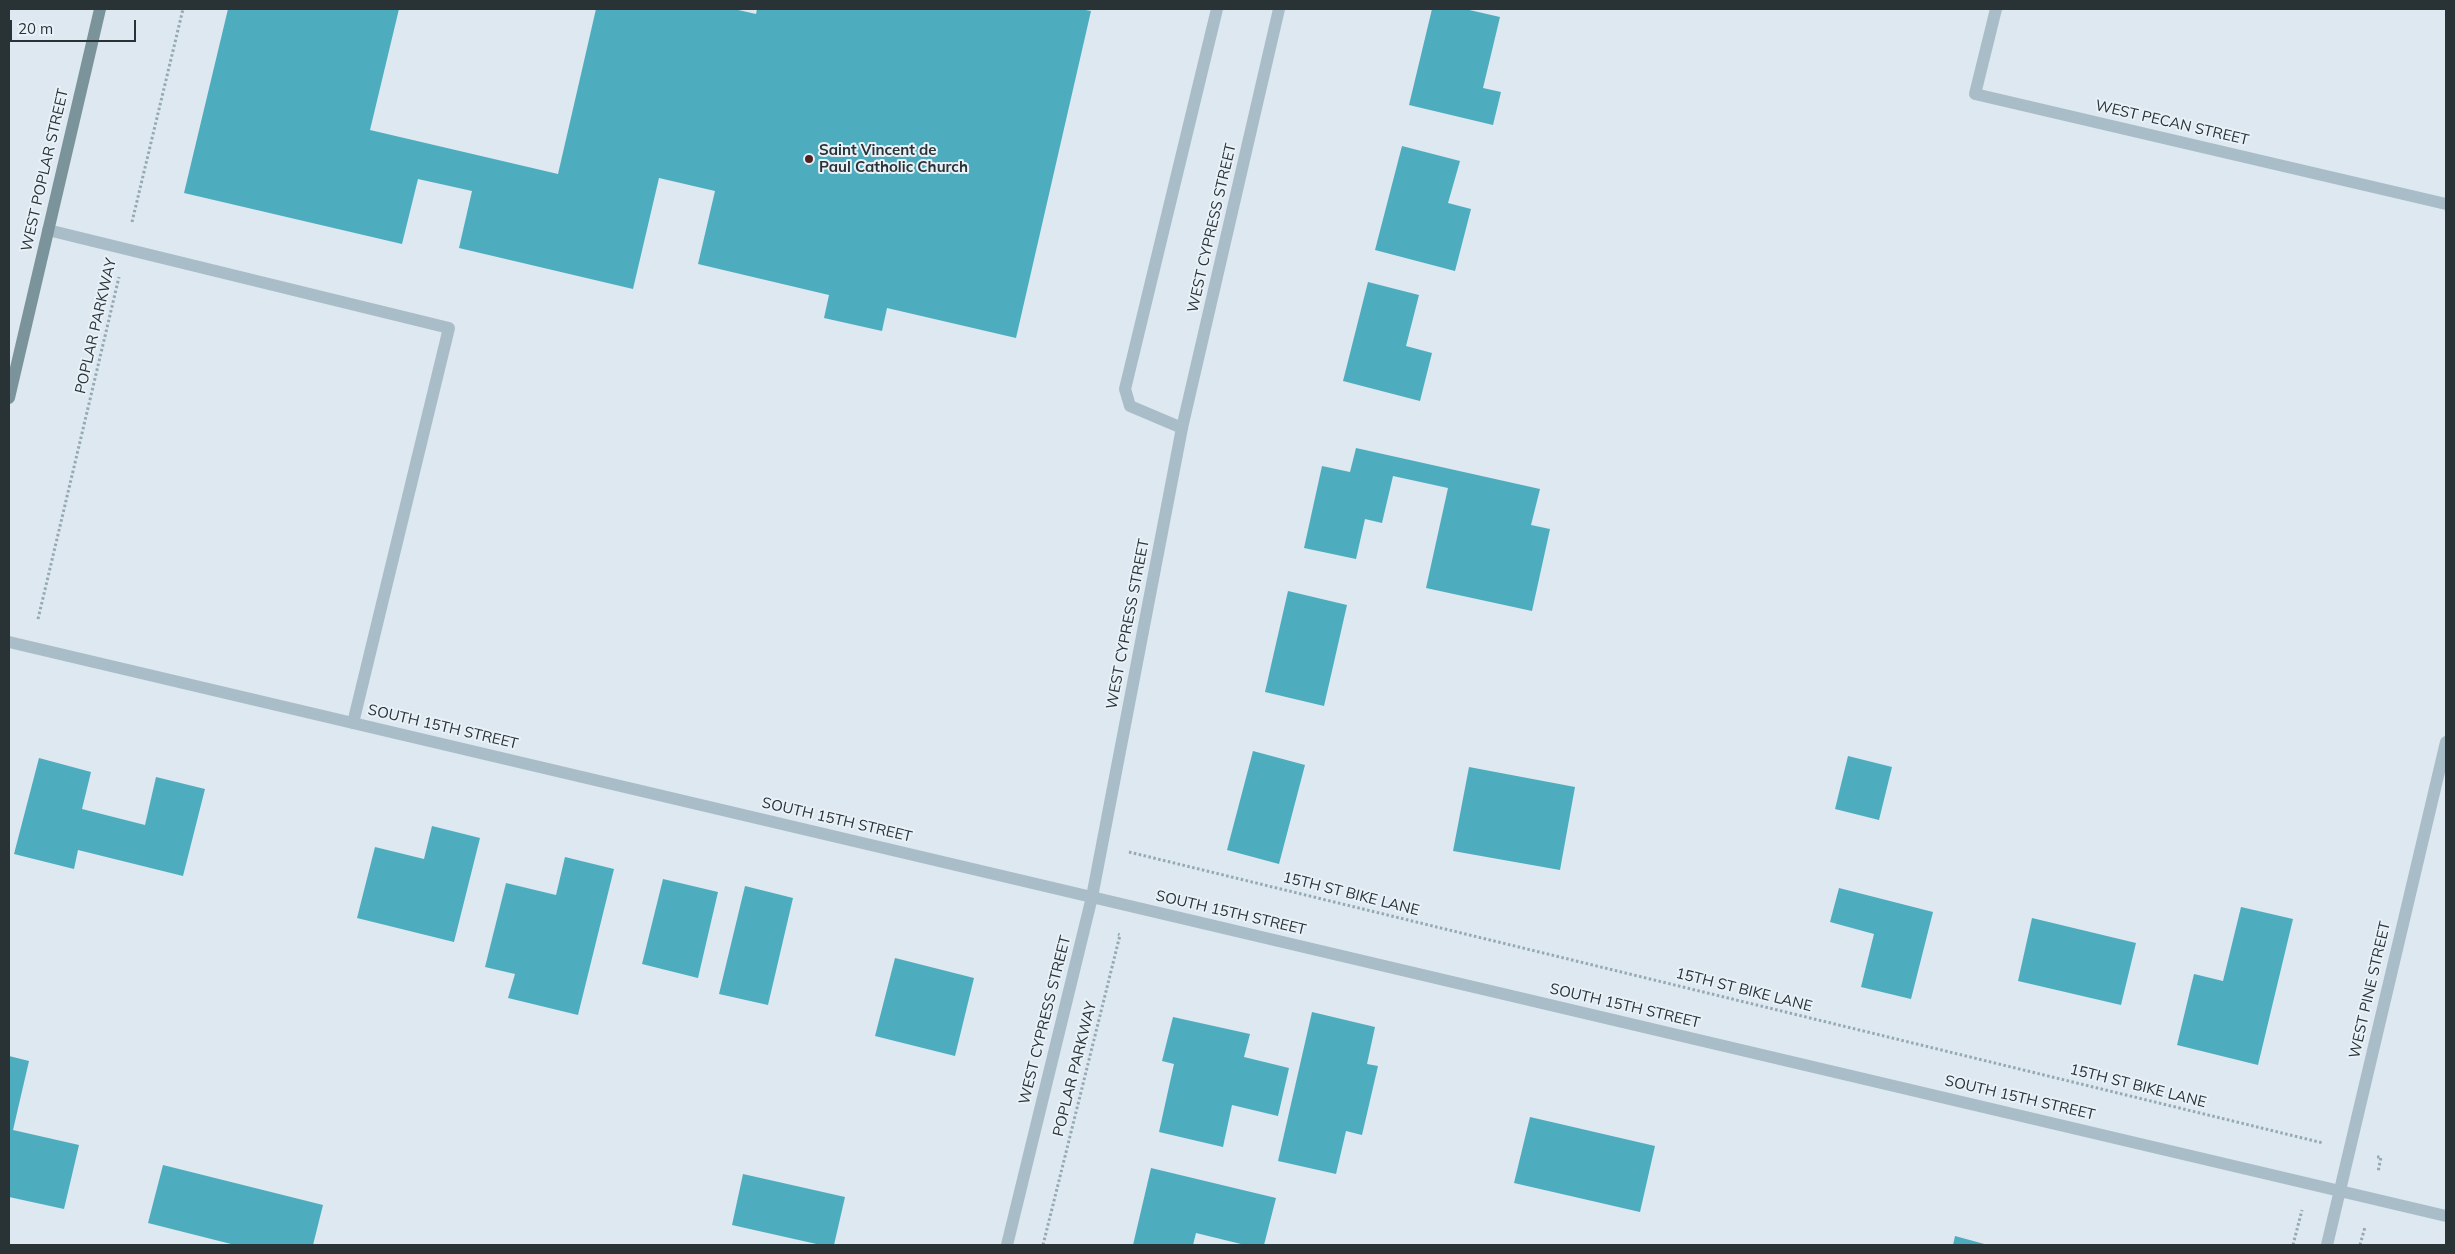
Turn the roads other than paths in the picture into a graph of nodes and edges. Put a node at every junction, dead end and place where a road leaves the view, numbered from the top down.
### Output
1 (100, 9) edge
2 (1217, 9) edge
3 (1279, 9) edge
4 (1996, 9) edge
5 (2446, 204) edge
6 (48, 230) junction
7 (9, 398) edge
8 (1182, 428) junction
9 (9, 642) edge
10 (353, 723) junction
11 (2446, 742) edge
12 (1092, 897) junction
13 (2340, 1190) junction
14 (2446, 1216) edge
15 (1007, 1245) edge
16 (2327, 1245) edge

1 - 6 street, WEST POPLAR STREET
2 - 8 street
3 - 8 street, WEST CYPRESS STREET
4 - 5 street, WEST PECAN STREET
6 - 7 street, WEST POPLAR STREET
6 - 10 street
8 - 12 street, WEST CYPRESS STREET
9 - 10 street, SOUTH 15TH STREET
10 - 12 street, SOUTH 15TH STREET
11 - 13 street, WEST PINE STREET
12 - 13 street, SOUTH 15TH STREET
12 - 15 street, WEST CYPRESS STREET
13 - 14 street, SOUTH 15TH STREET
13 - 16 street, WEST PINE STREET

